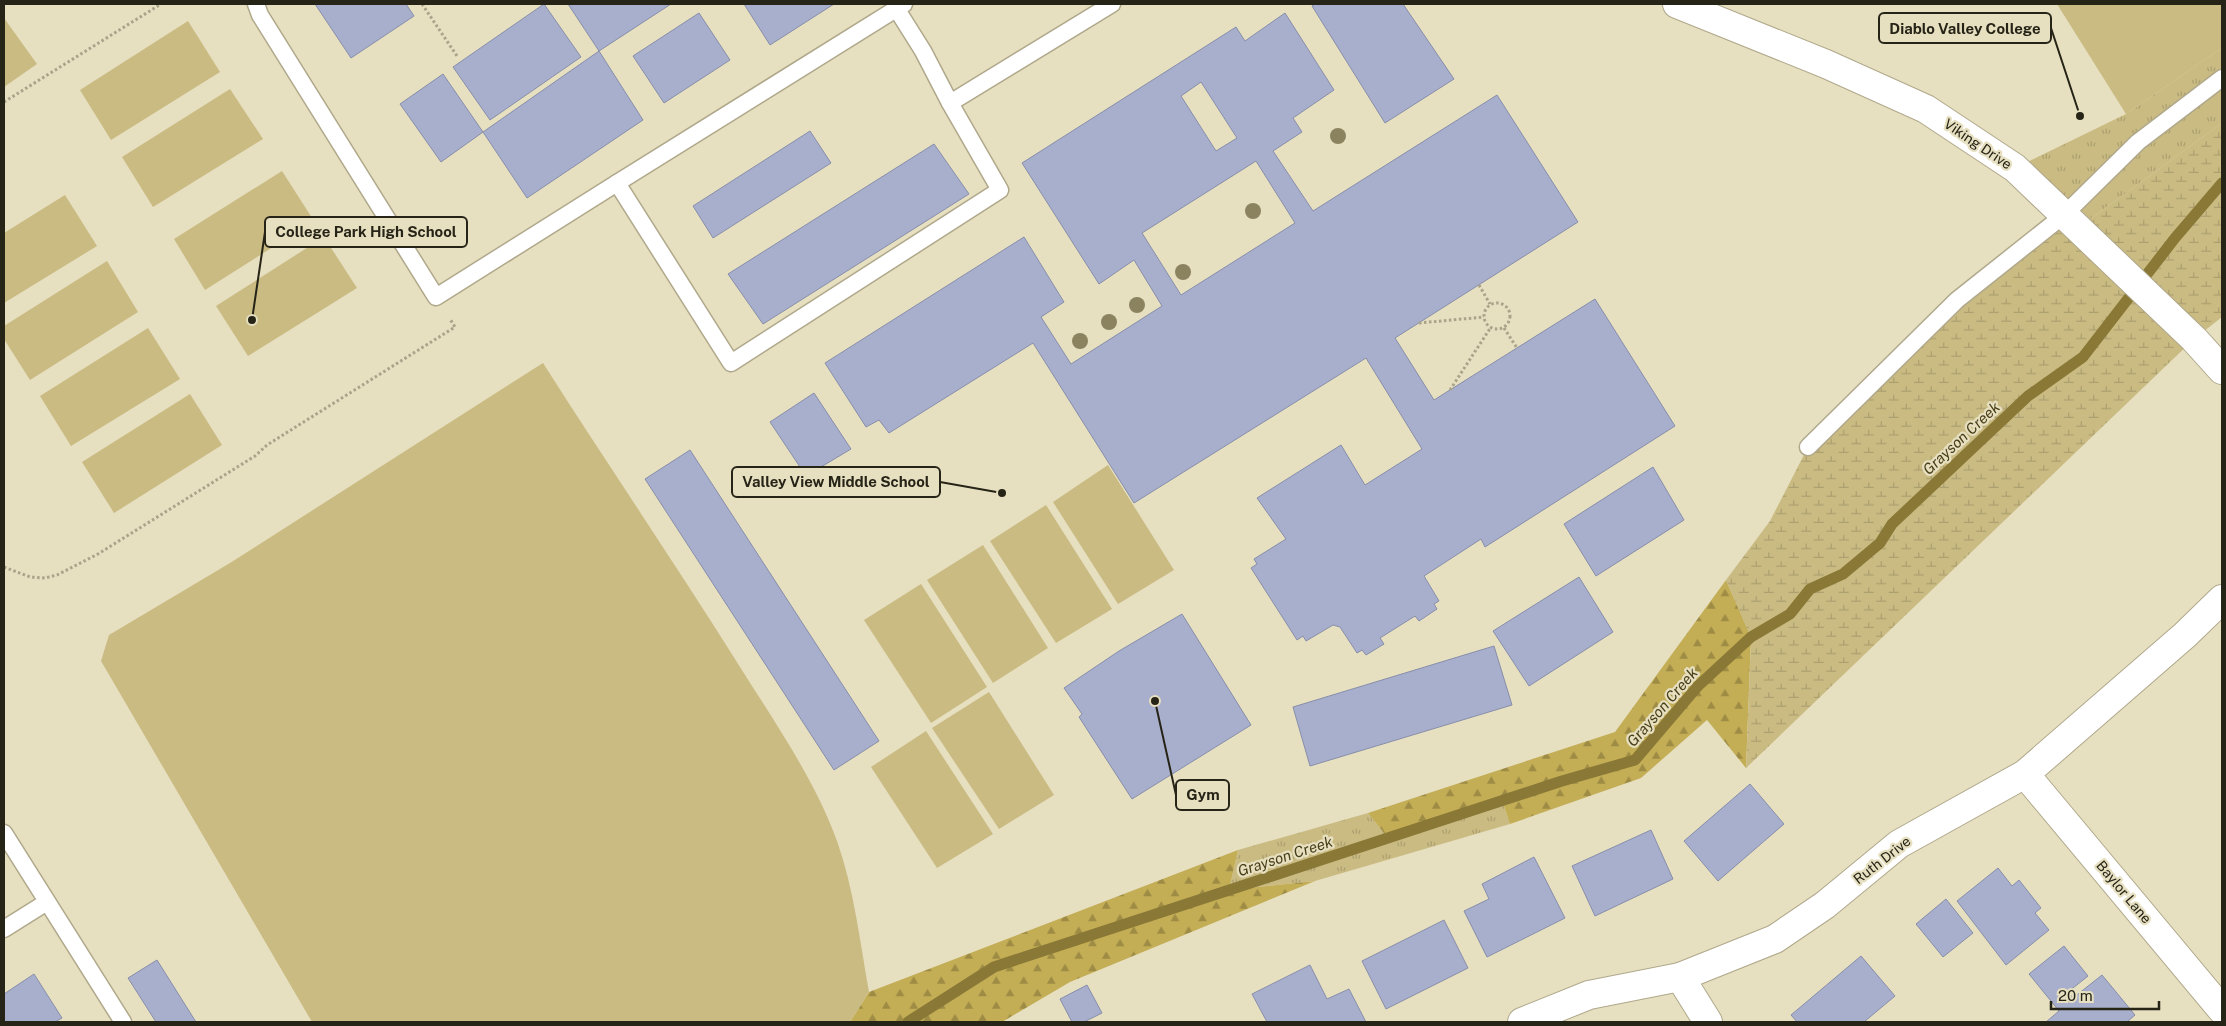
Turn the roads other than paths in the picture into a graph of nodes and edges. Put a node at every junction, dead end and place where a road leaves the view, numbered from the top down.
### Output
1 (256, 4) edge
2 (1112, 4) edge
3 (1677, 4) edge
4 (900, 6) edge
5 (2222, 78) edge
6 (950, 103) junction
7 (617, 183) junction
8 (2071, 222) junction
9 (2222, 370) edge
10 (1808, 447) dead end
11 (2222, 599) edge
12 (2025, 774) junction
13 (4, 832) edge
14 (47, 902) junction
15 (4, 929) edge
16 (1680, 977) junction
17 (2222, 1010) edge
18 (123, 1022) edge
19 (1522, 1022) edge
20 (1708, 1022) edge

1 - 7 lane
2 - 6 lane
3 - 8 street, Viking Drive
4 - 6 lane
4 - 7 lane
5 - 8 lane
6 - 7 lane
8 - 9 street, Viking Drive
8 - 10 lane
11 - 12 street, Ruth Drive
12 - 16 street, Ruth Drive
12 - 17 street, Baylor Lane
13 - 14 lane
14 - 15 lane
14 - 18 lane
16 - 19 street, Ruth Drive
16 - 20 street

